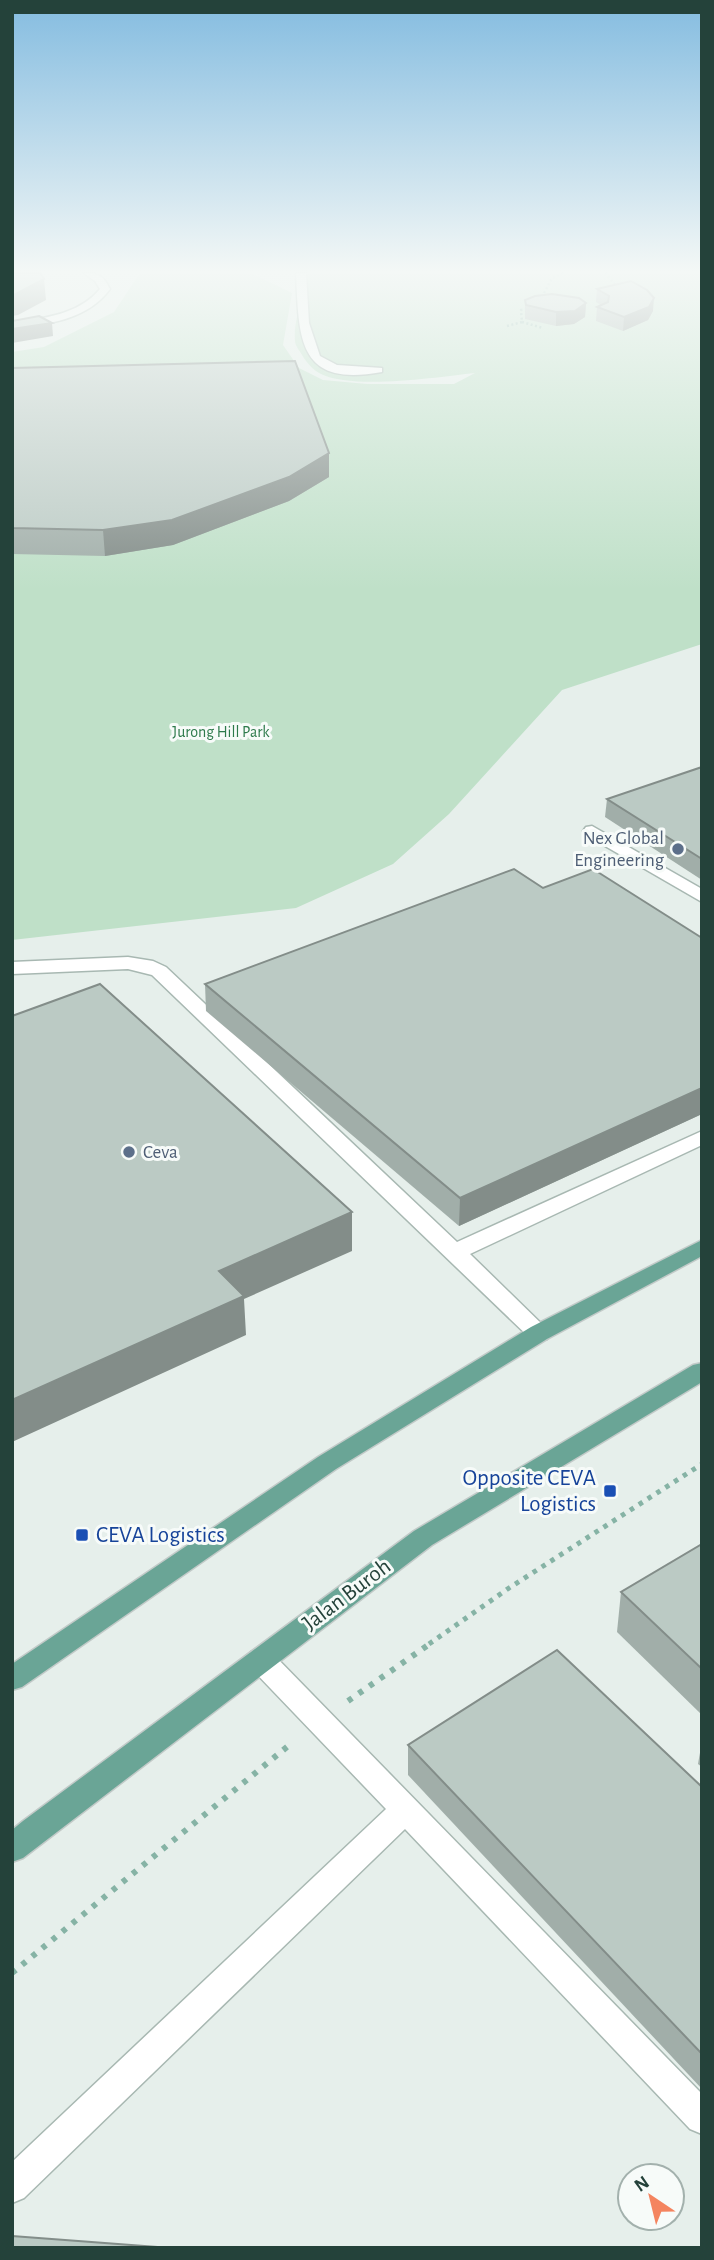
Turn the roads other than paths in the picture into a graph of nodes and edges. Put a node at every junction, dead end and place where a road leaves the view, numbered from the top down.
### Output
1 (592, 831) dead end
2 (702, 897) edge
3 (12, 968) edge
4 (221, 996) edge
5 (195, 1005) junction
6 (702, 1137) edge
7 (702, 1247) edge
8 (455, 1252) junction
9 (539, 1334) junction
10 (702, 1371) edge
11 (261, 1660) junction
12 (12, 1679) edge
13 (405, 1810) junction
14 (12, 1849) edge
15 (702, 2118) edge
16 (12, 2186) edge

1 - 2 street
3 - 5 street
4 - 5 street
5 - 8 street
6 - 8 street
7 - 9 main road
8 - 9 street
9 - 12 main road
10 - 11 main road, Jalan Buroh
11 - 13 street
11 - 14 main road, Jalan Buroh
13 - 15 street
13 - 16 street

